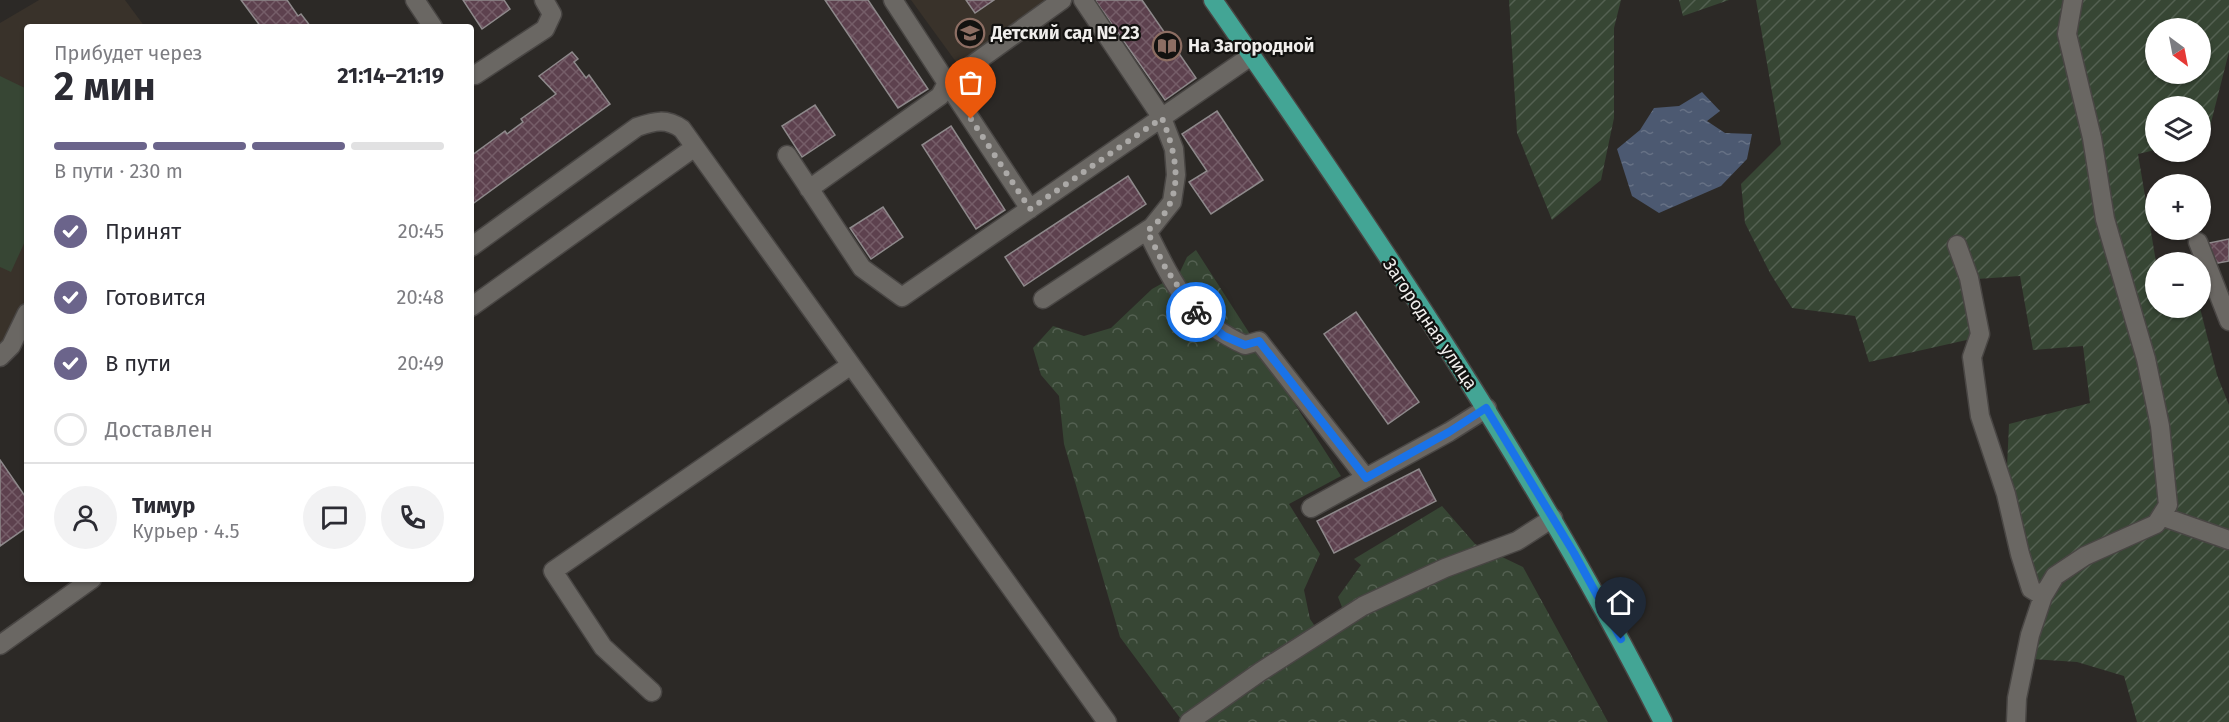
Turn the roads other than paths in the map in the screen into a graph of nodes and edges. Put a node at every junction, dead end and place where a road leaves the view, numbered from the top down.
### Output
1 (415, 0) edge
2 (544, 0) edge
3 (893, 0) edge
4 (1062, 0) edge
5 (1083, 0) edge
6 (1213, 0) edge
7 (2073, 0) edge
8 (431, 24) edge
9 (1251, 56) junction
10 (474, 75) edge
11 (947, 83) junction
12 (1162, 118) junction
13 (695, 147) junction
14 (787, 155) dead end
15 (809, 189) junction
16 (1030, 209) junction
17 (1147, 231) junction
18 (2198, 242) dead end
19 (1957, 245) dead end
20 (474, 246) edge
21 (1044, 299) dead end
22 (474, 306) edge
23 (24, 320) edge
24 (2229, 321) edge
25 (0, 357) edge
26 (851, 364) junction
27 (1486, 408) junction
28 (1366, 478) junction
29 (1311, 508) dead end
30 (2161, 516) junction
31 (1553, 518) junction
32 (2229, 540) edge
33 (88, 582) edge
34 (2043, 596) junction
35 (0, 645) edge
36 (652, 692) dead end
37 (1107, 722) edge
38 (1189, 722) edge
39 (1663, 722) edge
40 (2016, 722) edge

1 - 8 lane
2 - 10 lane
3 - 11 lane
4 - 11 lane
5 - 12 lane
6 - 9 main road, Загородная улица
7 - 30 lane
9 - 12 lane
9 - 27 main road, Загородная улица
11 - 15 lane
11 - 16 lane
12 - 16 lane
12 - 17 lane
13 - 20 lane
13 - 22 lane
13 - 26 lane
14 - 15 lane
15 - 16 lane
17 - 21 lane
17 - 28 lane
18 - 24 lane
19 - 34 lane
23 - 25 lane
26 - 36 lane
26 - 37 lane
27 - 28 lane
27 - 31 main road, Загородная улица
28 - 29 lane
30 - 32 lane
30 - 34 lane
31 - 38 lane
31 - 39 main road, Загородная улица
33 - 35 lane
34 - 40 lane

